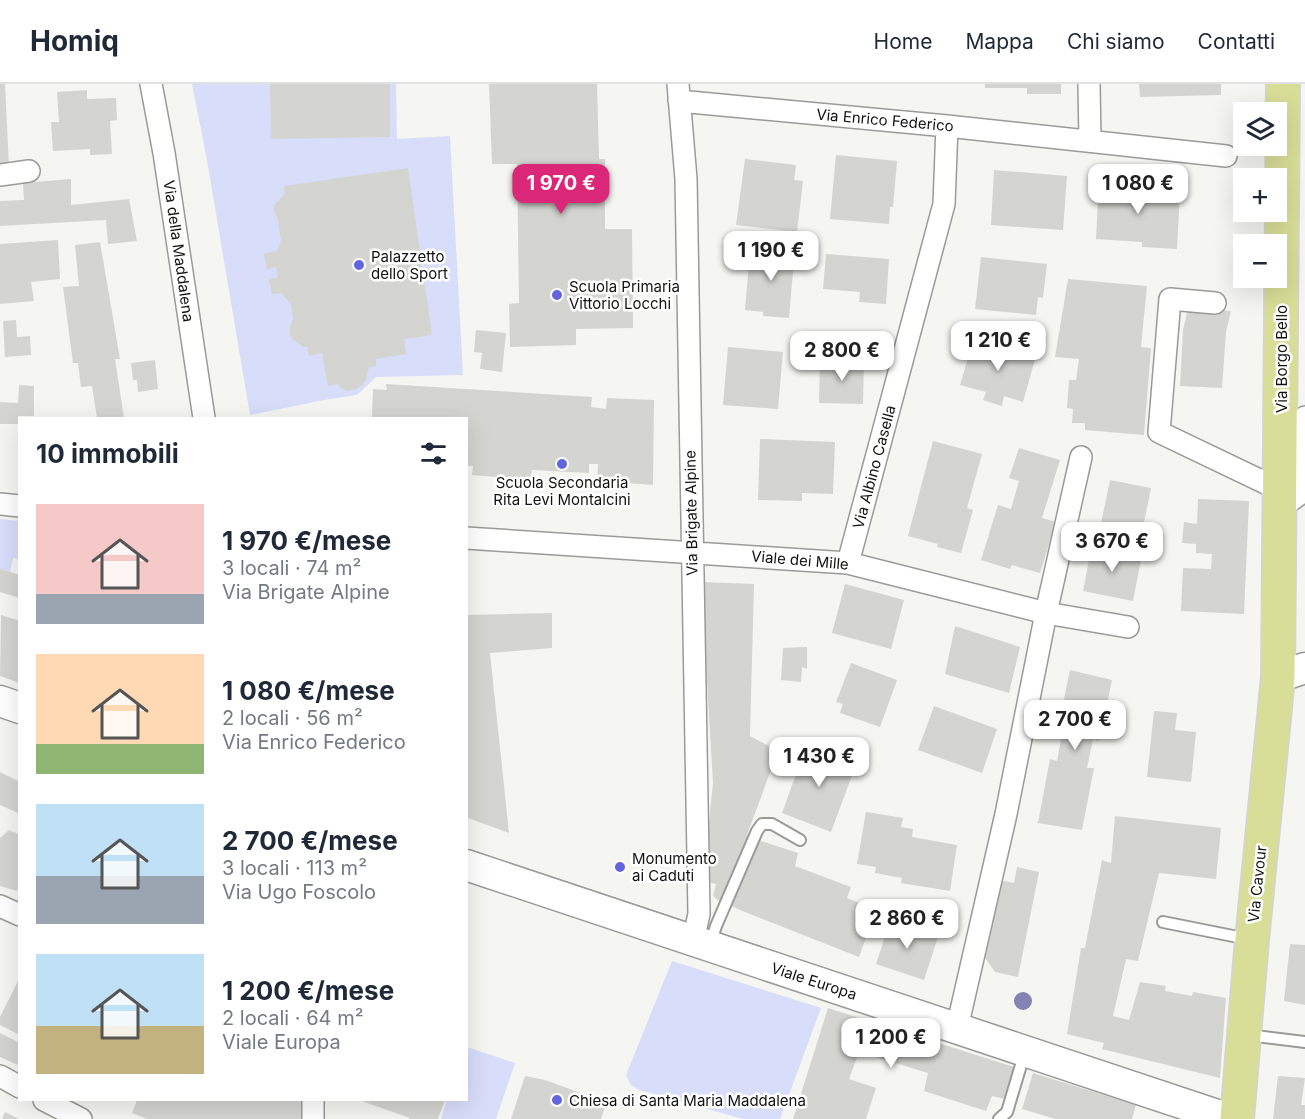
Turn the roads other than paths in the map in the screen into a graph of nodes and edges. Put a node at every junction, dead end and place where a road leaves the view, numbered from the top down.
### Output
1 (151, 84) edge
2 (1089, 84) edge
3 (1283, 84) edge
4 (679, 92) edge
5 (947, 126) junction
6 (1090, 140) junction
7 (1226, 156) dead end
8 (29, 171) dead end
9 (0, 175) edge
10 (1215, 303) dead end
11 (204, 417) edge
12 (1305, 417) edge
13 (1081, 457) dead end
14 (1280, 499) junction
15 (0, 504) edge
16 (18, 506) edge
17 (468, 538) edge
18 (692, 552) junction
19 (848, 563) junction
20 (1046, 613) junction
21 (1128, 627) dead end
22 (1288, 665) edge
23 (0, 701) edge
24 (18, 707) edge
25 (800, 840) dead end
26 (468, 866) edge
27 (0, 906) edge
28 (18, 914) edge
29 (1163, 922) dead end
30 (1252, 940) junction
31 (701, 944) junction
32 (957, 1028) junction
33 (1244, 1035) junction
34 (1305, 1042) edge
35 (1022, 1065) dead end
36 (0, 1076) edge
37 (18, 1086) edge
38 (46, 1101) edge
39 (313, 1101) edge
40 (81, 1119) edge
41 (313, 1119) edge
42 (999, 1119) edge
43 (1229, 1119) edge
44 (1237, 1119) edge

1 - 11 street, Via della Maddalena
2 - 6 street
3 - 14 main road, Via Borgo Bello
4 - 5 street, Via Enrico Federico
4 - 18 street, Via Brigate Alpine
5 - 6 street, Via Enrico Federico
5 - 19 street, Via Albino Casella
6 - 7 street, Via Enrico Federico
8 - 9 street
10 - 14 street
12 - 14 street, Via Borgo Bello
13 - 20 street
14 - 22 main road, Via Borgo Bello
15 - 16 street
17 - 18 street, Viale dei Mille
18 - 19 street, Viale dei Mille
18 - 31 street, Via Brigate Alpine
19 - 20 street, Viale dei Mille
20 - 21 street, Viale dei Mille
20 - 32 street
22 - 30 main road, Via Cavour
23 - 24 street
25 - 31 lane
26 - 31 street, Viale Europa
27 - 28 street
29 - 30 lane
30 - 33 main road, Via Cavour
31 - 32 street, Viale Europa
32 - 43 street, Viale Europa
33 - 34 lane
33 - 44 main road, Via Cavour
35 - 42 lane
36 - 37 street
38 - 40 street
39 - 41 street

